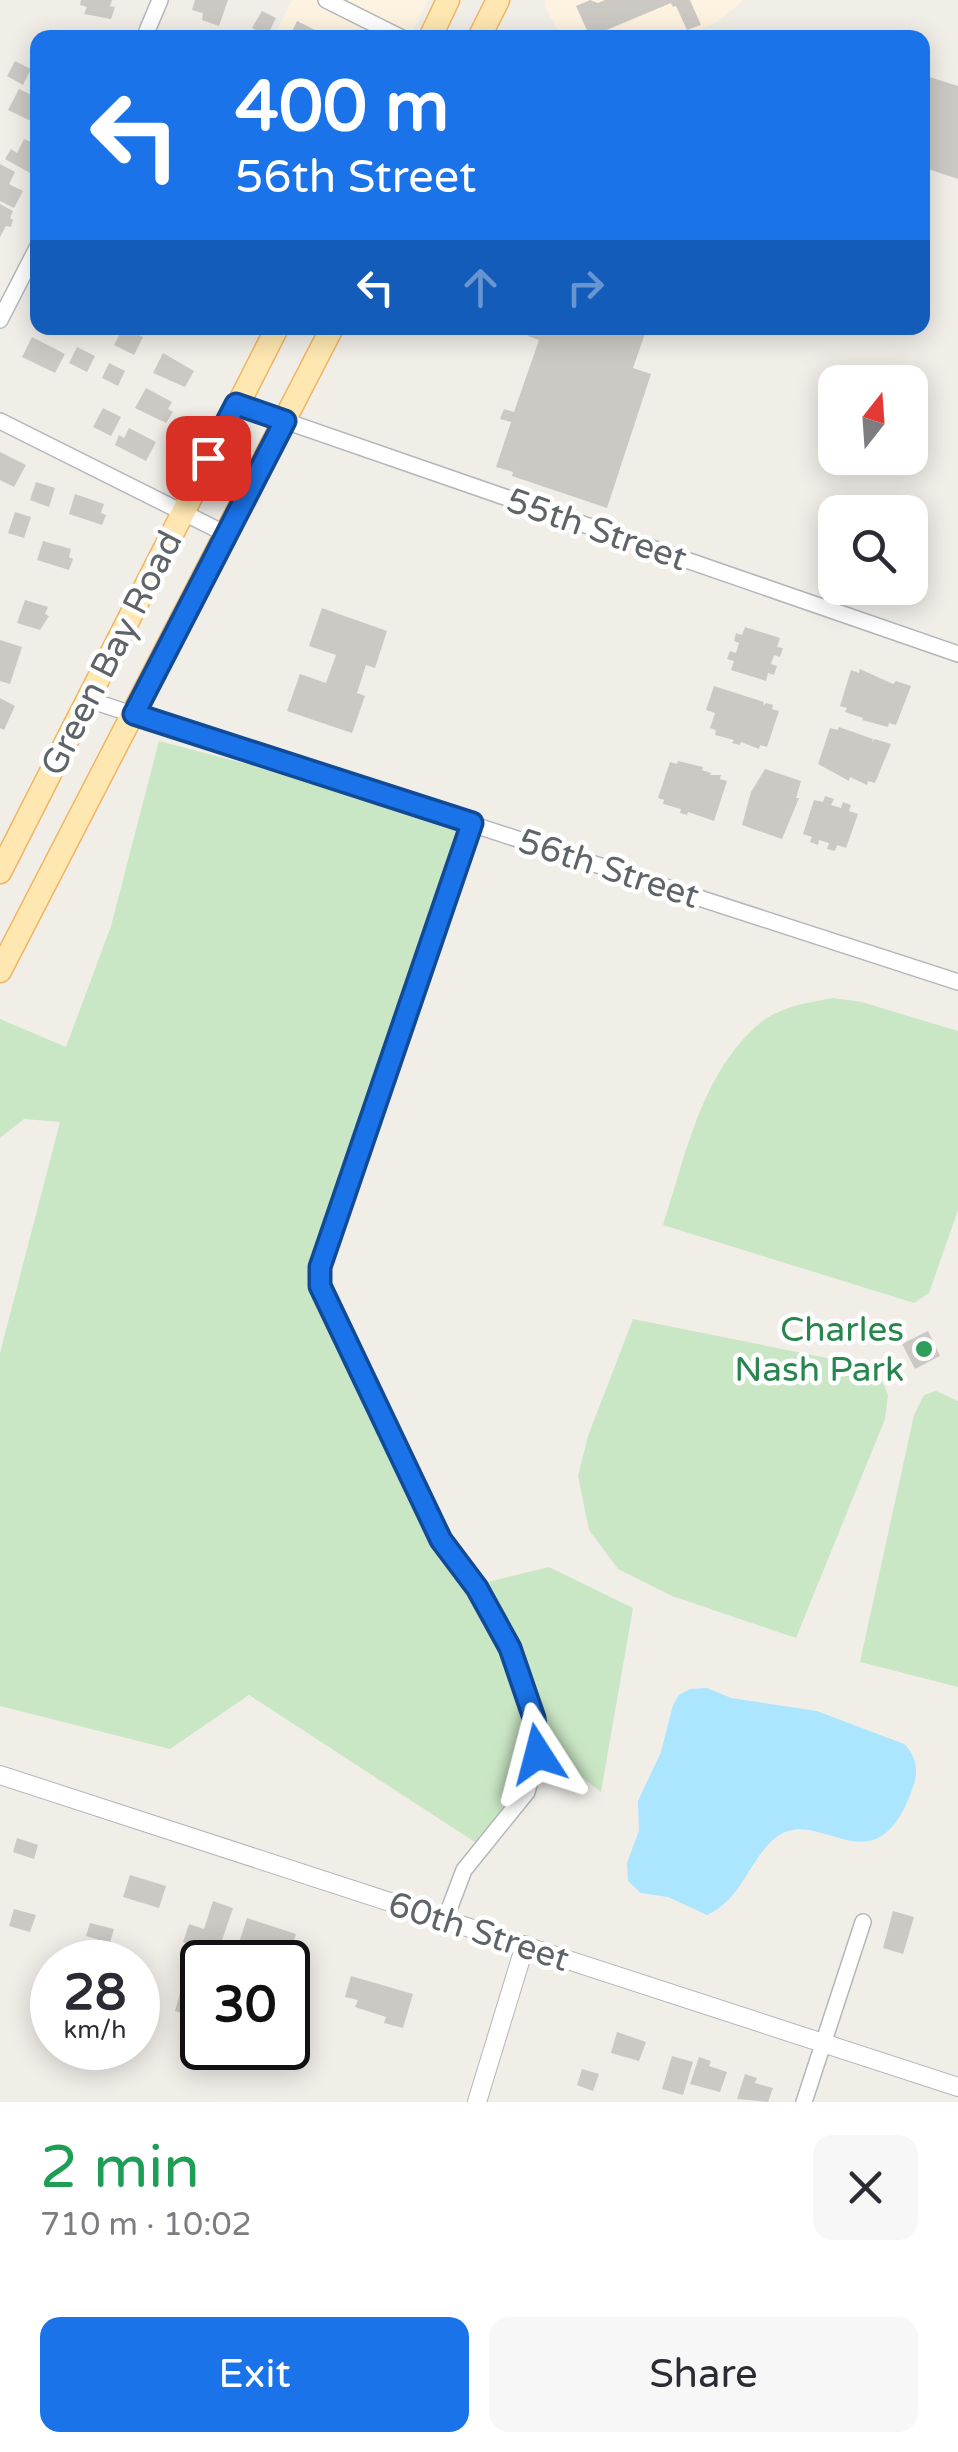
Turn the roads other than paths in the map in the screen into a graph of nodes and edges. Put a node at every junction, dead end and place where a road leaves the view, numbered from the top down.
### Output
1 (160, 0) edge
2 (326, 0) edge
3 (448, 0) edge
4 (490, 0) edge
5 (498, 0) edge
6 (147, 30) edge
7 (386, 30) edge
8 (434, 30) edge
9 (482, 30) edge
10 (482, 30) edge
11 (30, 262) edge
12 (0, 320) edge
13 (273, 335) edge
14 (328, 335) edge
15 (236, 404) junction
16 (0, 421) edge
17 (285, 421) junction
18 (180, 512) junction
19 (224, 534) junction
20 (958, 654) edge
21 (88, 700) junction
22 (134, 714) junction
23 (472, 823) junction
24 (0, 872) edge
25 (0, 972) edge
26 (958, 982) edge
27 (0, 1775) edge
28 (446, 1920) junction
29 (863, 1922) dead end
30 (525, 1945) junction
31 (822, 2045) junction
32 (958, 2087) edge
33 (477, 2102) edge
34 (804, 2102) edge

1 - 6 street
2 - 7 street
3 - 8 main road
4 - 9 main road
5 - 10 main road
11 - 12 street
13 - 15 main road, Green Bay Road
14 - 17 main road, Green Bay Road
15 - 17 street, 55th Street
15 - 18 main road, Green Bay Road
16 - 18 street
17 - 19 main road, Green Bay Road
17 - 20 street, 55th Street
18 - 19 street
18 - 21 main road, Green Bay Road
19 - 22 main road, Green Bay Road
21 - 22 street, 56th Street
21 - 24 main road, Green Bay Road
22 - 23 street, 56th Street
22 - 25 main road, Green Bay Road
23 - 26 street, 56th Street
23 - 28 street
27 - 28 street, 60th Street
28 - 30 street, 60th Street
29 - 31 street
30 - 31 street, 60th Street
30 - 33 street
31 - 32 street, 60th Street
31 - 34 street

